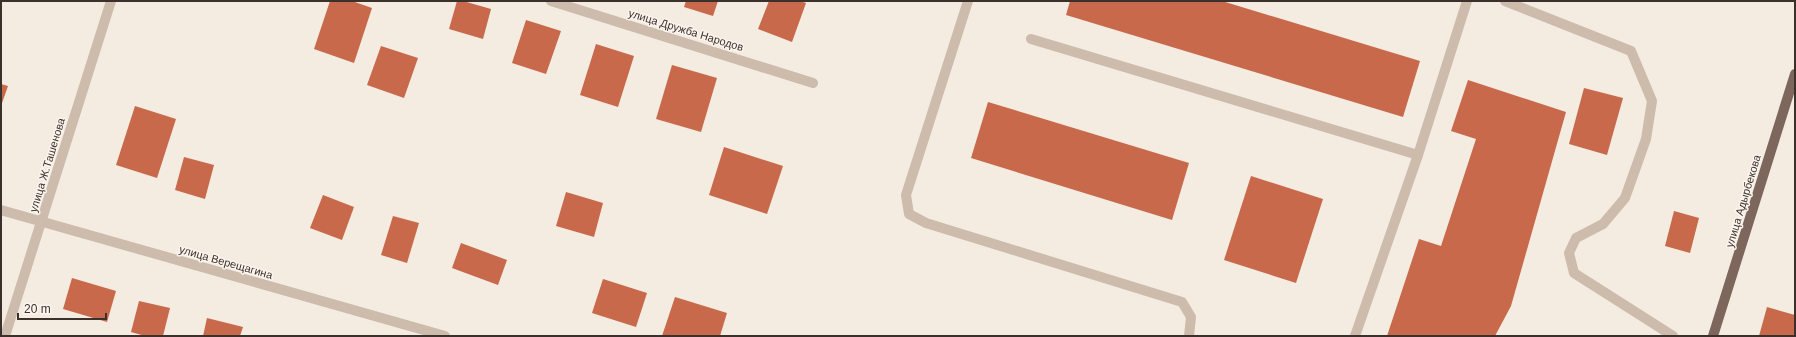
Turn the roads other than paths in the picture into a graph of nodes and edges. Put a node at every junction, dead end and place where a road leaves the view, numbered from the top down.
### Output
1 (111, 1) edge
2 (551, 1) edge
3 (968, 1) edge
4 (1467, 1) edge
5 (1505, 1) edge
6 (1031, 39) dead end
7 (1795, 74) edge
8 (813, 83) dead end
9 (1418, 155) junction
10 (1, 210) edge
11 (41, 222) junction
12 (5, 336) edge
13 (445, 336) edge
14 (1189, 336) edge
15 (1355, 336) edge
16 (1673, 336) edge
17 (1713, 336) edge

1 - 11 street, улица Ж.Ташенова
2 - 8 street, улица Дружба Народов
3 - 14 street
4 - 9 street
5 - 16 street
6 - 9 street
7 - 17 main road, улица Адырбекова
9 - 15 street
10 - 11 street, улица Верещагина
11 - 12 street, улица Ж.Ташенова
11 - 13 street, улица Верещагина

